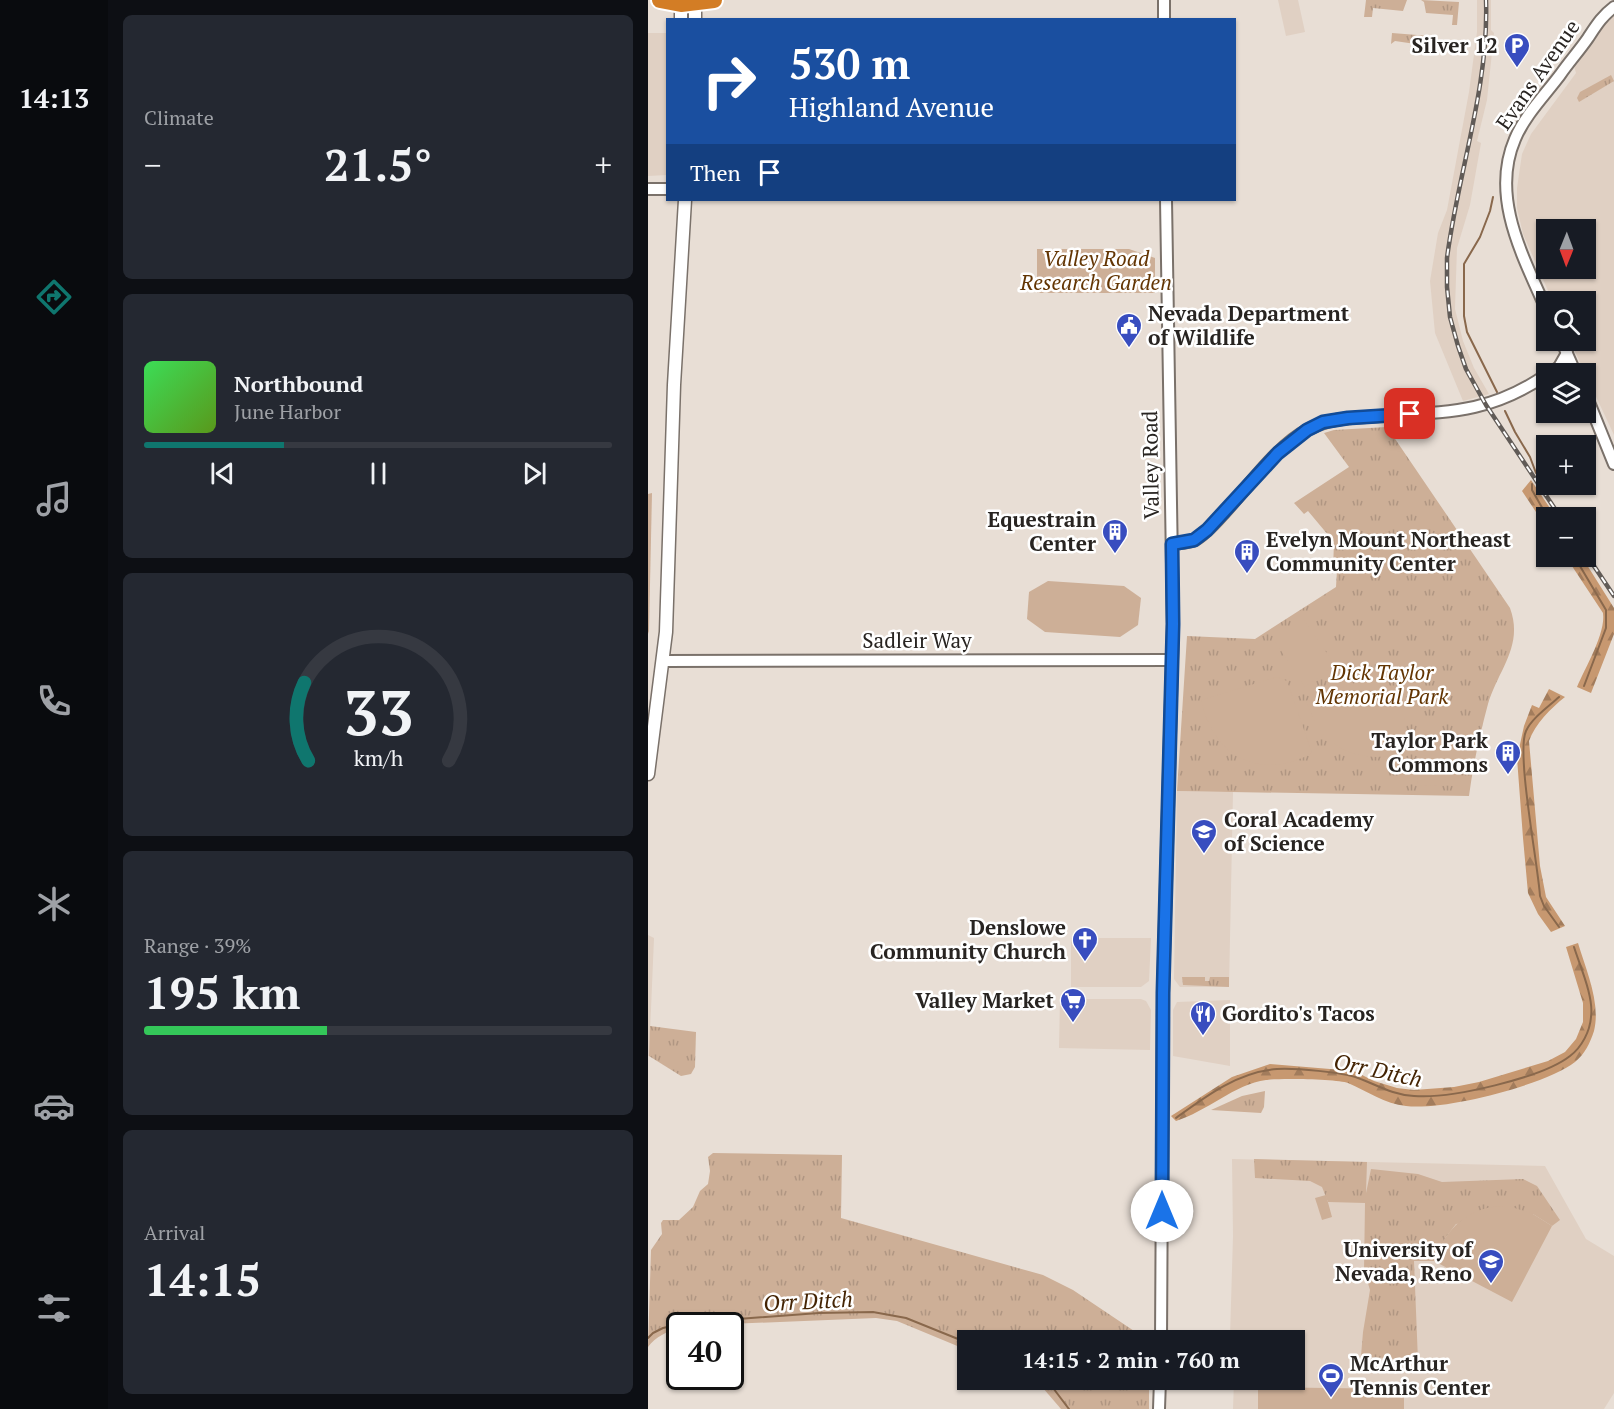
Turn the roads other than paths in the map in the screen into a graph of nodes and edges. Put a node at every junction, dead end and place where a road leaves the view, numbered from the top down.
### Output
1 (660, 0) edge
2 (714, 0) edge
3 (1164, 0) edge
4 (1614, 7) edge
5 (688, 8) edge
6 (1164, 18) edge
7 (648, 189) edge
8 (666, 189) edge
9 (685, 201) edge
10 (1166, 201) edge
11 (1538, 291) edge
12 (1567, 353) joint
13 (1561, 363) edge
14 (1571, 363) edge
15 (1536, 381) edge
16 (1596, 420) edge
17 (1614, 464) edge
18 (1172, 544) junction
19 (1172, 660) junction
20 (663, 661) junction
21 (648, 774) edge
22 (1161, 1330) edge
23 (1160, 1390) edge
24 (1160, 1409) edge

1 - 5 highway
2 - 5 highway
3 - 6 street
4 - 11 street, Evans Avenue
7 - 8 street
9 - 20 main road
10 - 18 street, Valley Road
12 - 13 street
12 - 14 street
15 - 18 street
16 - 17 street
18 - 19 street, Valley Road
19 - 20 street, Sadleir Way
19 - 22 street, Valley Road
20 - 21 main road
23 - 24 street

